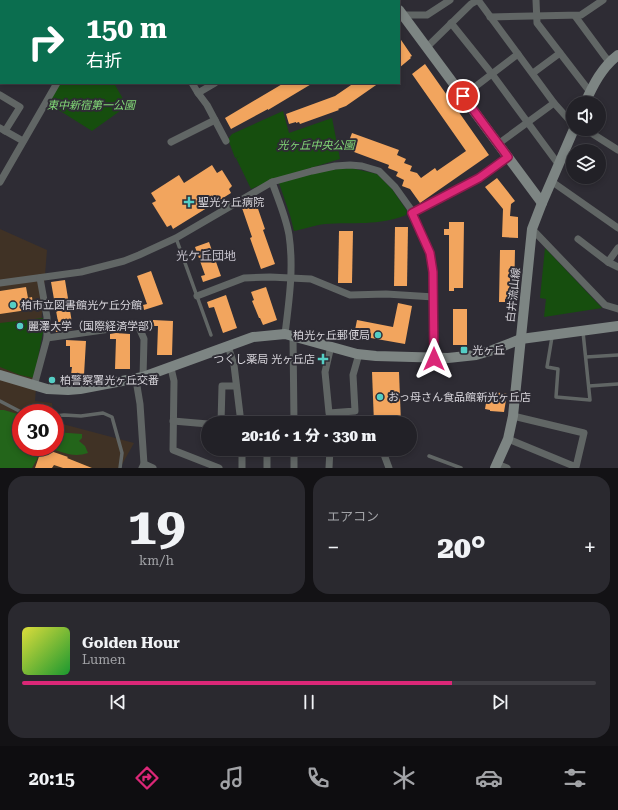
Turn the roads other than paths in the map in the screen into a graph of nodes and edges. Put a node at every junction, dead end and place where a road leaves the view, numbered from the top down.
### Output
1 (450, 0) edge
2 (478, 0) edge
3 (536, 0) edge
4 (603, 0) edge
5 (401, 12) edge
6 (537, 15) junction
7 (575, 16) junction
8 (490, 17) junction
9 (451, 23) junction
10 (426, 47) junction
11 (560, 53) junction
12 (518, 54) junction
13 (614, 58) edge
14 (492, 74) junction
15 (533, 74) junction
16 (56, 84) edge
17 (193, 84) edge
18 (213, 84) edge
19 (591, 90) junction
20 (198, 93) junction
21 (0, 95) edge
22 (463, 96) junction
23 (588, 96) edge
24 (554, 103) junction
25 (566, 117) edge
26 (215, 120) junction
27 (527, 123) junction
28 (3, 129) edge
29 (571, 136) edge
30 (596, 136) edge
31 (24, 141) junction
32 (226, 141) dead end
33 (171, 142) dead end
34 (498, 144) junction
35 (618, 150) edge
36 (508, 157) junction
37 (559, 163) junction
38 (551, 181) junction
39 (0, 182) edge
40 (272, 182) junction
41 (542, 202) junction
42 (412, 213) junction
43 (618, 228) edge
44 (532, 229) junction
45 (176, 238) junction
46 (578, 239) dead end
47 (618, 248) edge
48 (608, 262) junction
49 (618, 267) edge
50 (40, 278) junction
51 (292, 278) junction
52 (0, 283) edge
53 (197, 296) junction
54 (434, 297) junction
55 (618, 310) edge
56 (618, 326) edge
57 (583, 330) junction
58 (211, 335) dead end
59 (289, 335) junction
60 (552, 336) junction
61 (47, 338) junction
62 (521, 339) junction
63 (228, 346) junction
64 (331, 346) junction
65 (359, 354) junction
66 (618, 354) edge
67 (586, 357) junction
68 (434, 359) junction
69 (171, 368) junction
70 (0, 375) edge
71 (140, 379) junction
72 (618, 384) edge
73 (34, 386) junction
74 (236, 386) junction
75 (589, 386) junction
76 (0, 401) edge
77 (12, 407) edge
78 (64, 415) edge
79 (221, 416) edge
80 (240, 416) edge
81 (294, 416) edge
82 (513, 416) junction
83 (174, 421) junction
84 (201, 423) edge
85 (508, 439) junction
86 (242, 456) edge
87 (267, 456) edge
88 (294, 456) edge
89 (330, 456) edge
90 (385, 456) edge
91 (429, 456) dead end
92 (143, 466) edge
93 (496, 466) edge
94 (120, 468) edge
95 (153, 468) edge
96 (219, 468) edge
97 (242, 468) edge
98 (267, 468) edge
99 (294, 468) edge
100 (329, 468) edge
101 (389, 468) edge
102 (461, 468) edge
103 (507, 468) edge

1 - 5 street
2 - 8 street
2 - 9 street
3 - 6 street
4 - 7 street
5 - 10 street
6 - 7 street
6 - 8 street
6 - 11 street
7 - 13 street
8 - 12 street
9 - 10 street
9 - 14 street
10 - 22 street
11 - 15 street
11 - 19 street
12 - 14 street
12 - 15 street
13 - 19 street
14 - 22 street
14 - 27 street
15 - 24 street
16 - 31 street
17 - 20 street
18 - 20 street
19 - 23 street
20 - 26 street
21 - 28 street
22 - 34 street
24 - 25 street
24 - 27 street
26 - 32 street
26 - 33 street
27 - 34 street
27 - 37 street
28 - 31 street
29 - 37 street, 白井流山線
30 - 35 street
31 - 39 street
34 - 36 street
36 - 41 street
36 - 42 street
37 - 38 street, 白井流山線
38 - 41 street, 白井流山線
38 - 43 street
40 - 42 street
40 - 45 street
40 - 51 street
41 - 44 street, 白井流山線
42 - 54 street
44 - 55 street
44 - 62 street, 白井流山線
45 - 50 street
45 - 53 lane
46 - 48 street
47 - 48 street
48 - 49 street
50 - 52 street
50 - 61 street
51 - 53 street
51 - 54 street
51 - 59 street
53 - 58 lane
54 - 68 street
56 - 57 street
57 - 60 street
57 - 67 lane
59 - 63 street
59 - 64 street
59 - 81 street
60 - 62 street
60 - 75 lane
61 - 71 street
61 - 73 street
62 - 68 street
62 - 82 street, 白井流山線
63 - 69 street
63 - 74 street
64 - 65 street
64 - 65 street
65 - 68 street
66 - 67 lane
67 - 75 lane
69 - 71 street
69 - 83 street
70 - 73 street
71 - 73 street
71 - 92 street
72 - 75 lane
74 - 79 street
74 - 80 street
76 - 77 lane
78 - 94 lane
82 - 85 street, 白井流山線
82 - 85 street
83 - 84 street
83 - 96 street
85 - 93 street, 白井流山線
86 - 97 street
87 - 98 street
88 - 99 street
89 - 100 street
90 - 101 street
91 - 102 lane
92 - 95 street
93 - 103 street

